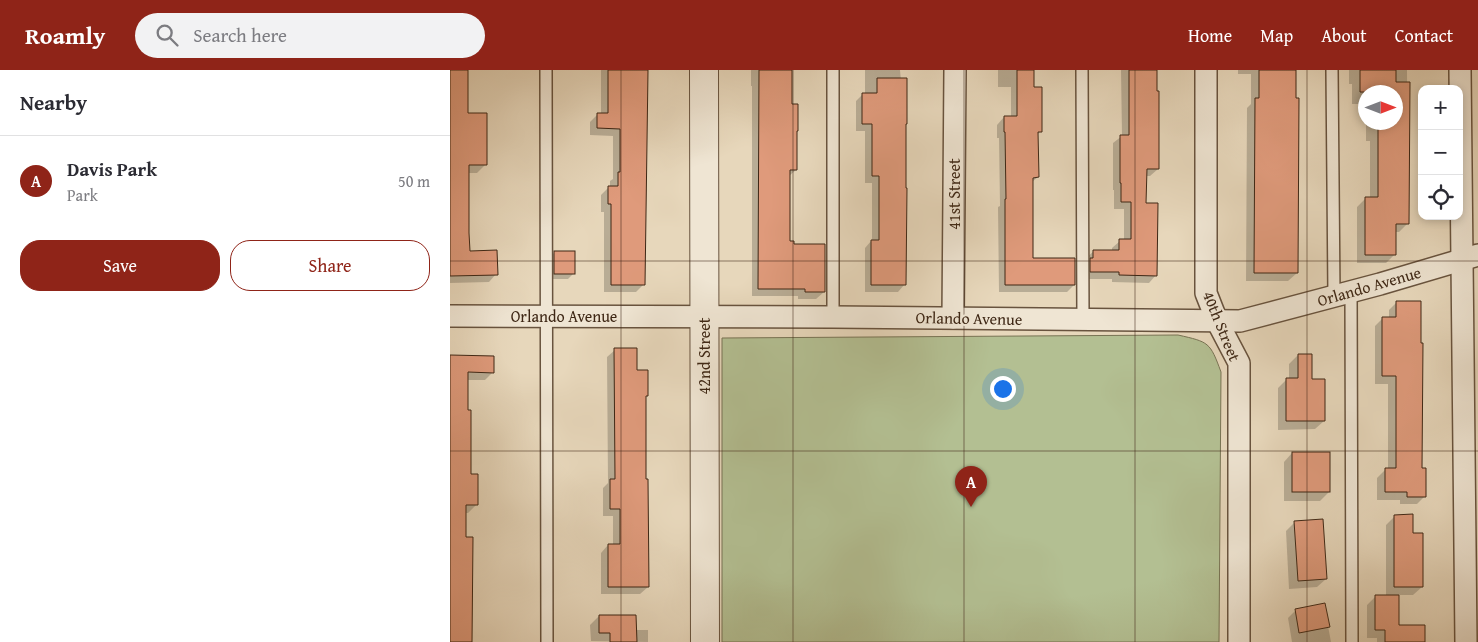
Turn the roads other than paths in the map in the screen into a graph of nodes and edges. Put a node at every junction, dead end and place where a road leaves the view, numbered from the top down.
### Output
1 (546, 70) edge
2 (704, 70) edge
3 (833, 70) edge
4 (955, 70) edge
5 (1082, 70) edge
6 (1206, 70) edge
7 (1332, 70) edge
8 (1460, 70) edge
9 (1470, 257) edge
10 (1342, 294) junction
11 (450, 316) edge
12 (547, 316) junction
13 (704, 316) junction
14 (833, 317) junction
15 (953, 318) junction
16 (1083, 319) junction
17 (1217, 320) junction
18 (547, 642) edge
19 (705, 642) edge
20 (1239, 642) edge
21 (1352, 642) edge
22 (1466, 642) edge

1 - 12 lane
2 - 13 street, 42nd Street
3 - 14 lane
4 - 15 street, 41st Street
5 - 16 lane
6 - 17 street, 40th Street
7 - 10 lane
8 - 9 street
9 - 10 street, Orlando Avenue
9 - 22 street
10 - 17 street, Orlando Avenue
10 - 21 lane
11 - 12 street, Orlando Avenue
12 - 13 street, Orlando Avenue
12 - 18 lane
13 - 14 street, Orlando Avenue
13 - 19 street, 42nd Street
14 - 15 street, Orlando Avenue
15 - 16 street, Orlando Avenue
16 - 17 street, Orlando Avenue
17 - 20 street, 40th Street

